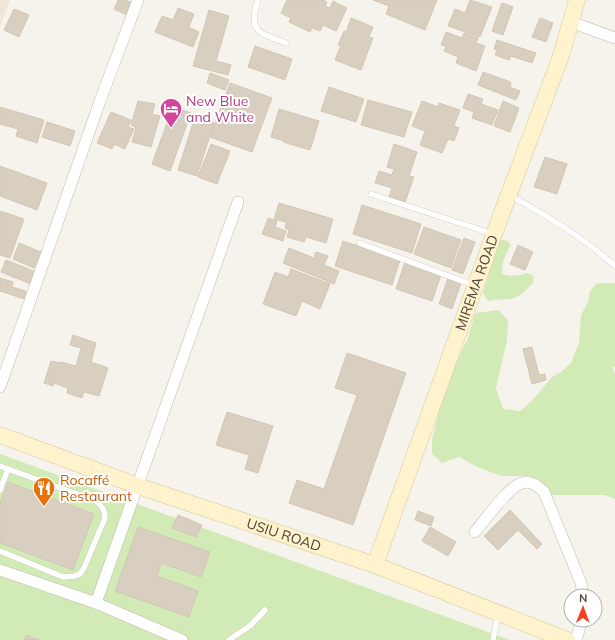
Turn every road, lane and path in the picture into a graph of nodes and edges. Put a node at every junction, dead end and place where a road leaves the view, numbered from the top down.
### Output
1 (138, 0) edge
2 (258, 0) edge
3 (574, 1) edge
4 (571, 22) junction
5 (615, 38) edge
6 (286, 42) dead end
7 (371, 194) dead end
8 (509, 195) junction
9 (238, 202) dead end
10 (494, 234) junction
11 (359, 243) dead end
12 (615, 266) edge
13 (475, 286) junction
14 (0, 387) edge
15 (0, 435) edge
16 (0, 466) edge
17 (8, 468) junction
18 (138, 486) junction
19 (0, 490) edge
20 (474, 532) dead end
21 (0, 551) edge
22 (375, 565) junction
23 (0, 570) edge
24 (581, 588) edge
25 (96, 603) junction
26 (265, 610) dead end
27 (498, 613) junction
28 (580, 628) edge
29 (182, 640) edge
30 (229, 640) edge
31 (493, 640) edge
32 (567, 640) edge
33 (576, 640) edge

1 - 14 street
2 - 6 lane
3 - 4 street, MIREMA ROAD
4 - 5 street
4 - 8 street, MIREMA ROAD
7 - 10 lane
8 - 10 street, MIREMA ROAD
8 - 12 lane
9 - 18 street
10 - 13 street, MIREMA ROAD
11 - 13 lane
13 - 22 street, MIREMA ROAD
15 - 18 street, USIU ROAD
16 - 17 lane
17 - 19 lane
17 - 21 lane
18 - 22 street, USIU ROAD
18 - 25 street
20 - 24 street
22 - 27 street, USIU ROAD
23 - 25 street
25 - 29 street
26 - 30 lane
27 - 31 lane
27 - 32 street, USIU ROAD
28 - 33 street

